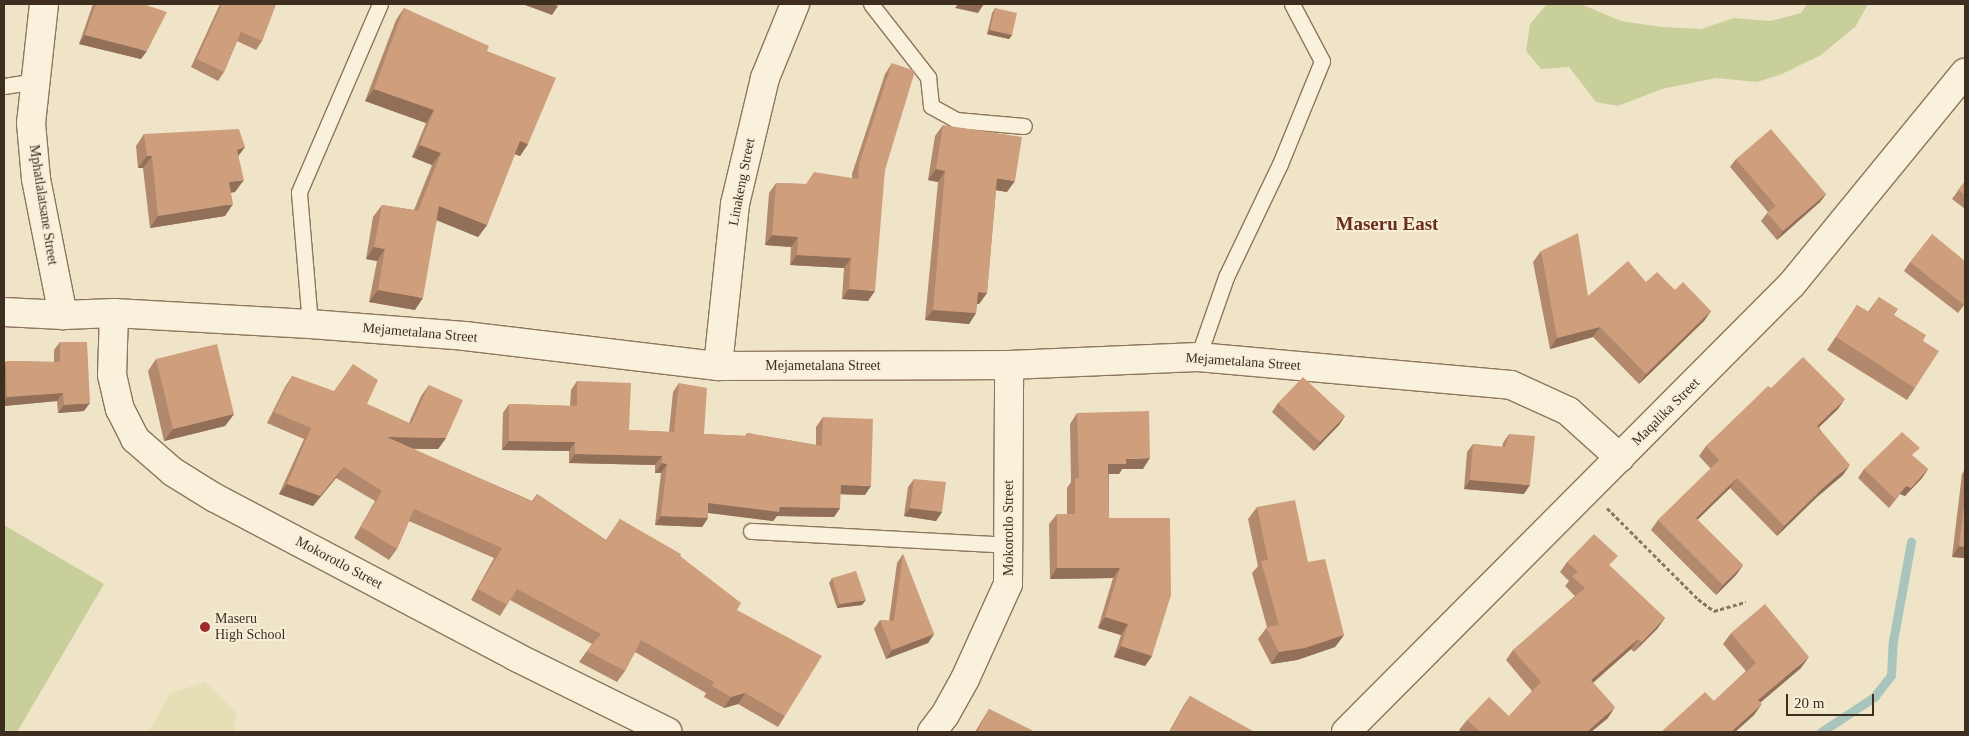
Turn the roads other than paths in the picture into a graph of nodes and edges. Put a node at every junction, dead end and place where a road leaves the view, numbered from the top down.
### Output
1 (44, 4) edge
2 (380, 4) edge
3 (794, 4) edge
4 (871, 4) edge
5 (1292, 4) edge
6 (1965, 73) edge
7 (34, 82) junction
8 (4, 86) edge
9 (1024, 126) dead end
10 (4, 312) edge
11 (114, 313) junction
12 (62, 315) junction
13 (310, 324) junction
14 (1198, 357) junction
15 (1009, 365) junction
16 (718, 366) junction
17 (1620, 458) junction
18 (751, 531) dead end
19 (1009, 545) junction
20 (668, 732) edge
21 (932, 732) edge
22 (1346, 732) edge

1 - 7 street, Mphatlalatsane Street
2 - 13 lane
3 - 16 street, Linakeng Street
4 - 9 lane
5 - 14 lane
6 - 17 street, Maqalika Street
7 - 8 lane
7 - 12 street, Mphatlalatsane Street
10 - 12 street, Mejametalana Street
11 - 12 street, Mejametalana Street
11 - 13 street, Mejametalana Street
11 - 20 street, Mokorotlo Street
13 - 16 street, Mejametalana Street
14 - 15 street, Mejametalana Street
14 - 17 street, Mejametalana Street
15 - 16 street, Mejametalana Street
15 - 19 street, Mokorotlo Street
17 - 22 street, Maqalika Street
18 - 19 lane
19 - 21 street, Mokorotlo Street

